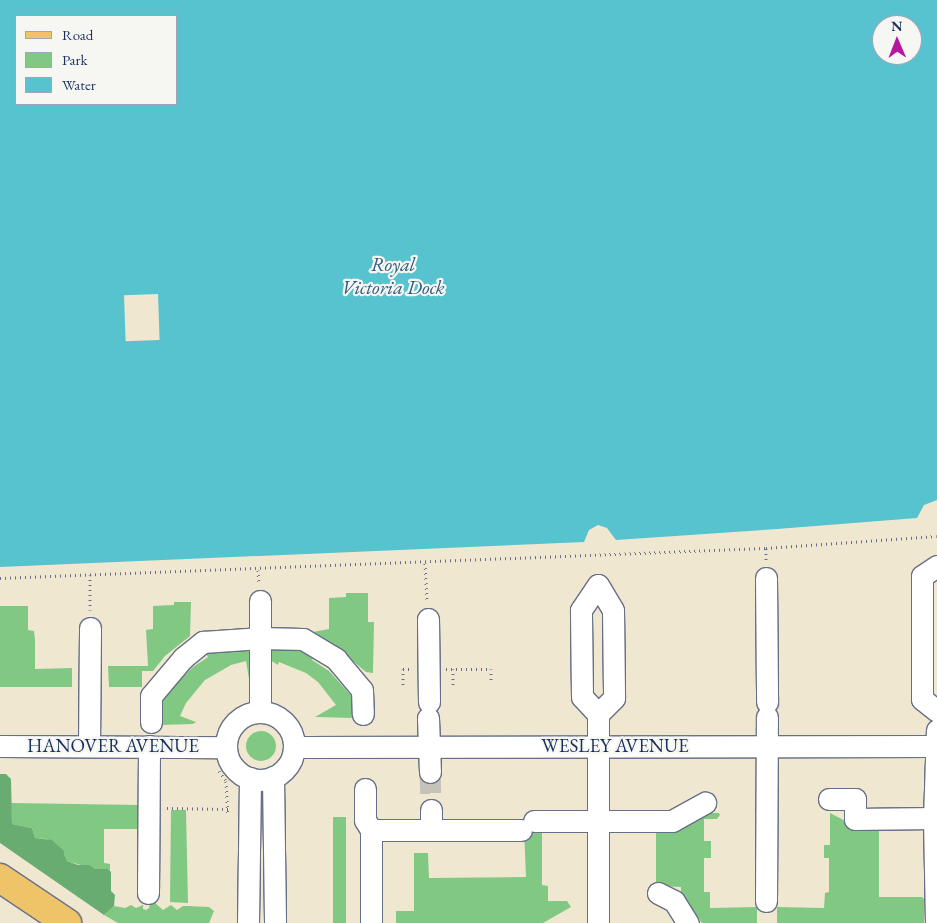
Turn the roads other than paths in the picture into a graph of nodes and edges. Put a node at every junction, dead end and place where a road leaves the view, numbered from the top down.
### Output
1 (937, 566) edge
2 (766, 578) dead end
3 (260, 602) dead end
4 (428, 619) road end
5 (90, 628) road end
6 (261, 638) junction
7 (937, 711) edge
8 (260, 712) junction
9 (363, 714) dead end
10 (598, 714) junction
11 (151, 722) dead end
12 (937, 740) edge
13 (767, 745) junction
14 (0, 746) edge
15 (89, 746) junction
16 (148, 746) junction
17 (294, 746) junction
18 (429, 746) junction
19 (226, 747) junction
20 (597, 747) junction
21 (430, 772) tunnel mouth
22 (273, 777) junction
23 (250, 778) junction
24 (365, 789) dead end
25 (829, 799) dead end
26 (705, 803) dead end
27 (936, 818) edge
28 (597, 822) junction
29 (371, 830) junction
30 (0, 878) edge
31 (148, 893) dead end
32 (658, 893) dead end
33 (766, 901) dead end
34 (936, 918) edge
35 (67, 923) edge
36 (248, 923) edge
37 (275, 923) edge
38 (371, 923) edge
39 (598, 923) edge
40 (688, 923) edge

1 - 7 street
2 - 13 street
3 - 6 street
4 - 18 street
5 - 15 street
6 - 8 street
6 - 9 street
6 - 11 street
8 - 17 street
8 - 19 street
10 - 10 street
10 - 20 street
12 - 13 street, WESLEY AVENUE
12 - 27 street
13 - 20 street, WESLEY AVENUE
13 - 33 street
14 - 15 street, HANOVER AVENUE
15 - 16 street, HANOVER AVENUE
16 - 19 street, HANOVER AVENUE
16 - 31 street
17 - 18 street, WESLEY AVENUE
17 - 22 street
18 - 20 street, WESLEY AVENUE
18 - 21 street
19 - 23 street
20 - 28 street
22 - 23 street
22 - 37 street
23 - 36 street
24 - 29 street
25 - 27 street
26 - 28 street
27 - 34 street
28 - 29 street
28 - 39 street
29 - 38 street
30 - 35 main road
32 - 40 street

